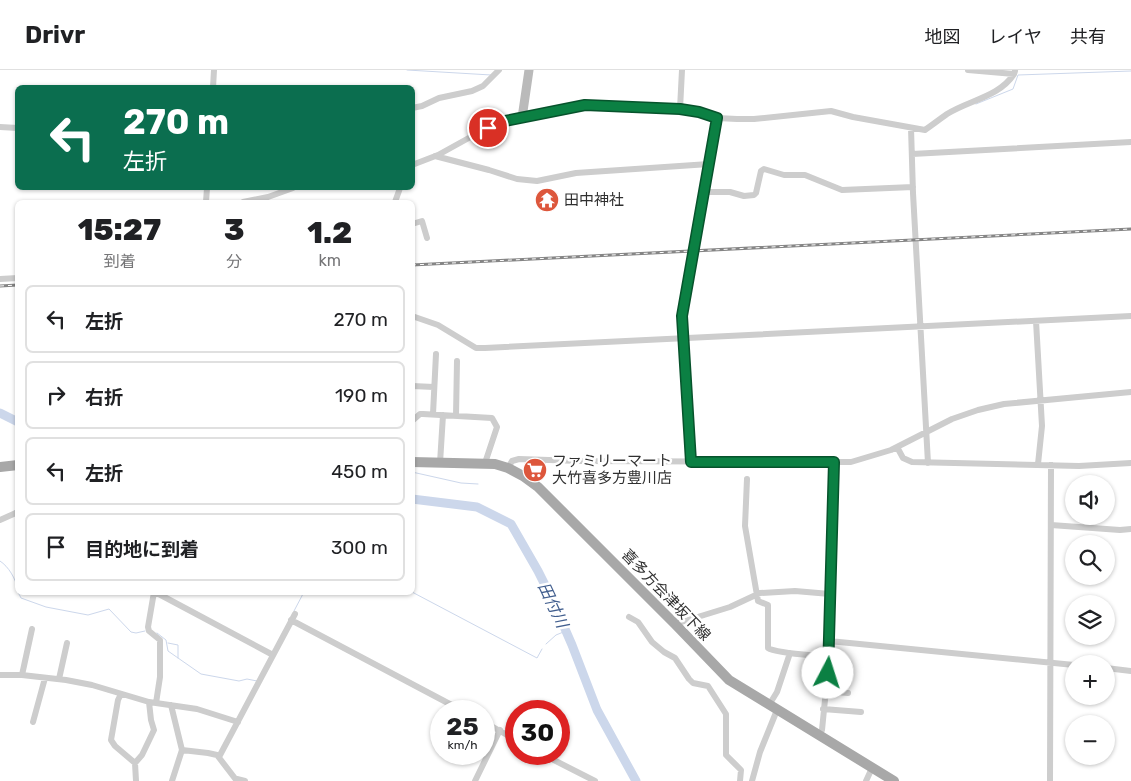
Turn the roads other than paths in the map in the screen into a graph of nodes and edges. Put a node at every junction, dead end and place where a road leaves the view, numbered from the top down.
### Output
1 (214, 70) edge
2 (499, 70) edge
3 (529, 70) edge
4 (682, 70) edge
5 (968, 70) edge
6 (1014, 72) edge
7 (213, 85) edge
8 (415, 107) edge
9 (680, 109) junction
10 (522, 118) junction
11 (717, 118) junction
12 (0, 127) edge
13 (15, 128) edge
14 (911, 128) junction
15 (1131, 142) edge
16 (912, 154) junction
17 (435, 156) junction
18 (415, 164) edge
19 (709, 164) junction
20 (913, 187) junction
21 (287, 190) edge
22 (704, 192) junction
23 (253, 200) edge
24 (415, 223) edge
25 (427, 238) dead end
26 (15, 278) edge
27 (0, 279) edge
28 (1131, 316) edge
29 (415, 317) edge
30 (1036, 321) junction
31 (921, 326) junction
32 (684, 339) junction
33 (436, 354) dead end
34 (457, 361) dead end
35 (415, 386) edge
36 (434, 386) junction
37 (1131, 392) edge
38 (1041, 401) junction
39 (433, 414) junction
40 (443, 415) junction
41 (456, 416) junction
42 (415, 418) edge
43 (926, 433) junction
44 (897, 447) junction
45 (415, 462) edge
46 (691, 462) junction
47 (834, 462) junction
48 (440, 463) junction
49 (485, 463) junction
50 (928, 463) junction
51 (1131, 463) edge
52 (1038, 464) junction
53 (15, 465) edge
54 (1051, 465) junction
55 (0, 467) edge
56 (508, 468) junction
57 (747, 479) dead end
58 (15, 513) edge
59 (0, 520) edge
60 (1052, 525) junction
61 (1131, 529) edge
62 (756, 594) junction
63 (830, 594) junction
64 (154, 595) edge
65 (160, 595) edge
66 (295, 614) dead end
67 (629, 617) dead end
68 (291, 620) junction
69 (675, 624) junction
70 (32, 629) dead end
71 (829, 641) junction
72 (66, 643) dead end
73 (790, 653) junction
74 (273, 655) junction
75 (829, 657) junction
76 (1050, 662) junction
77 (1065, 664) edge
78 (1115, 669) edge
79 (1131, 671) edge
80 (0, 675) edge
81 (22, 675) junction
82 (45, 678) junction
83 (58, 679) junction
84 (825, 691) junction
85 (848, 692) dead end
86 (121, 694) junction
87 (442, 700) edge
88 (153, 702) junction
89 (171, 705) junction
90 (773, 708) junction
91 (823, 709) junction
92 (861, 712) dead end
93 (33, 722) dead end
94 (238, 722) junction
95 (495, 728) edge
96 (500, 730) junction
97 (505, 733) edge
98 (820, 735) junction
99 (182, 750) junction
100 (219, 757) junction
101 (135, 763) junction
102 (564, 765) edge
103 (872, 768) junction
104 (237, 780) edge
105 (136, 781) edge
106 (172, 781) edge
107 (245, 781) edge
108 (475, 781) edge
109 (595, 781) edge
110 (740, 781) edge
111 (752, 781) edge
112 (866, 781) edge
113 (893, 781) edge
114 (1050, 781) edge

1 - 7 street
2 - 8 street
3 - 10 street
4 - 9 street
5 - 6 street
6 - 14 street
9 - 10 street
9 - 11 street
10 - 17 street
11 - 14 street
11 - 19 street
12 - 13 street
14 - 16 street
15 - 16 street
16 - 20 street
17 - 18 street
17 - 19 street
19 - 22 street
20 - 22 street
20 - 31 street
21 - 23 street
22 - 32 street
24 - 25 street
26 - 27 street
28 - 30 street
29 - 32 street
30 - 31 street
30 - 38 street
31 - 32 street
31 - 43 street
32 - 46 street
33 - 36 street
34 - 41 street
35 - 36 street
36 - 39 street
37 - 38 street
38 - 43 street
38 - 52 street
39 - 40 street
39 - 42 street
40 - 41 street
40 - 48 street
41 - 49 street
43 - 44 street
43 - 50 street
44 - 47 street
44 - 50 street
45 - 48 main road, 喜多方会津坂下線
46 - 47 street
46 - 56 street
47 - 63 street
48 - 49 main road, 喜多方会津坂下線
49 - 56 main road, 喜多方会津坂下線
50 - 52 street
51 - 54 street
52 - 54 street
53 - 55 main road
54 - 60 street
56 - 69 main road, 喜多方会津坂下線
57 - 62 street
58 - 59 street
60 - 61 street
60 - 76 street
62 - 63 street
62 - 69 street
62 - 73 street
63 - 71 street
64 - 88 street
65 - 74 street
66 - 68 street
67 - 110 street
68 - 74 street
68 - 87 street
69 - 90 main road, 喜多方会津坂下線
70 - 81 street
71 - 75 street
71 - 76 street
72 - 83 street
73 - 75 street
73 - 90 street
74 - 94 street
75 - 84 street
76 - 77 street
76 - 114 street
78 - 79 street
80 - 81 street
81 - 82 street
82 - 83 street
82 - 93 street
83 - 86 street
84 - 85 street
84 - 91 street
86 - 88 street
86 - 101 street
88 - 89 street
88 - 101 street
89 - 94 street
89 - 99 street
90 - 98 main road, 喜多方会津坂下線
90 - 111 street
91 - 92 street
91 - 98 street
94 - 100 street
95 - 96 street
96 - 97 street
96 - 108 street
98 - 103 main road, 喜多方会津坂下線
99 - 100 street
99 - 106 street
100 - 104 street
101 - 105 street
102 - 109 street
103 - 112 street
103 - 113 main road, 喜多方会津坂下線
104 - 107 street

